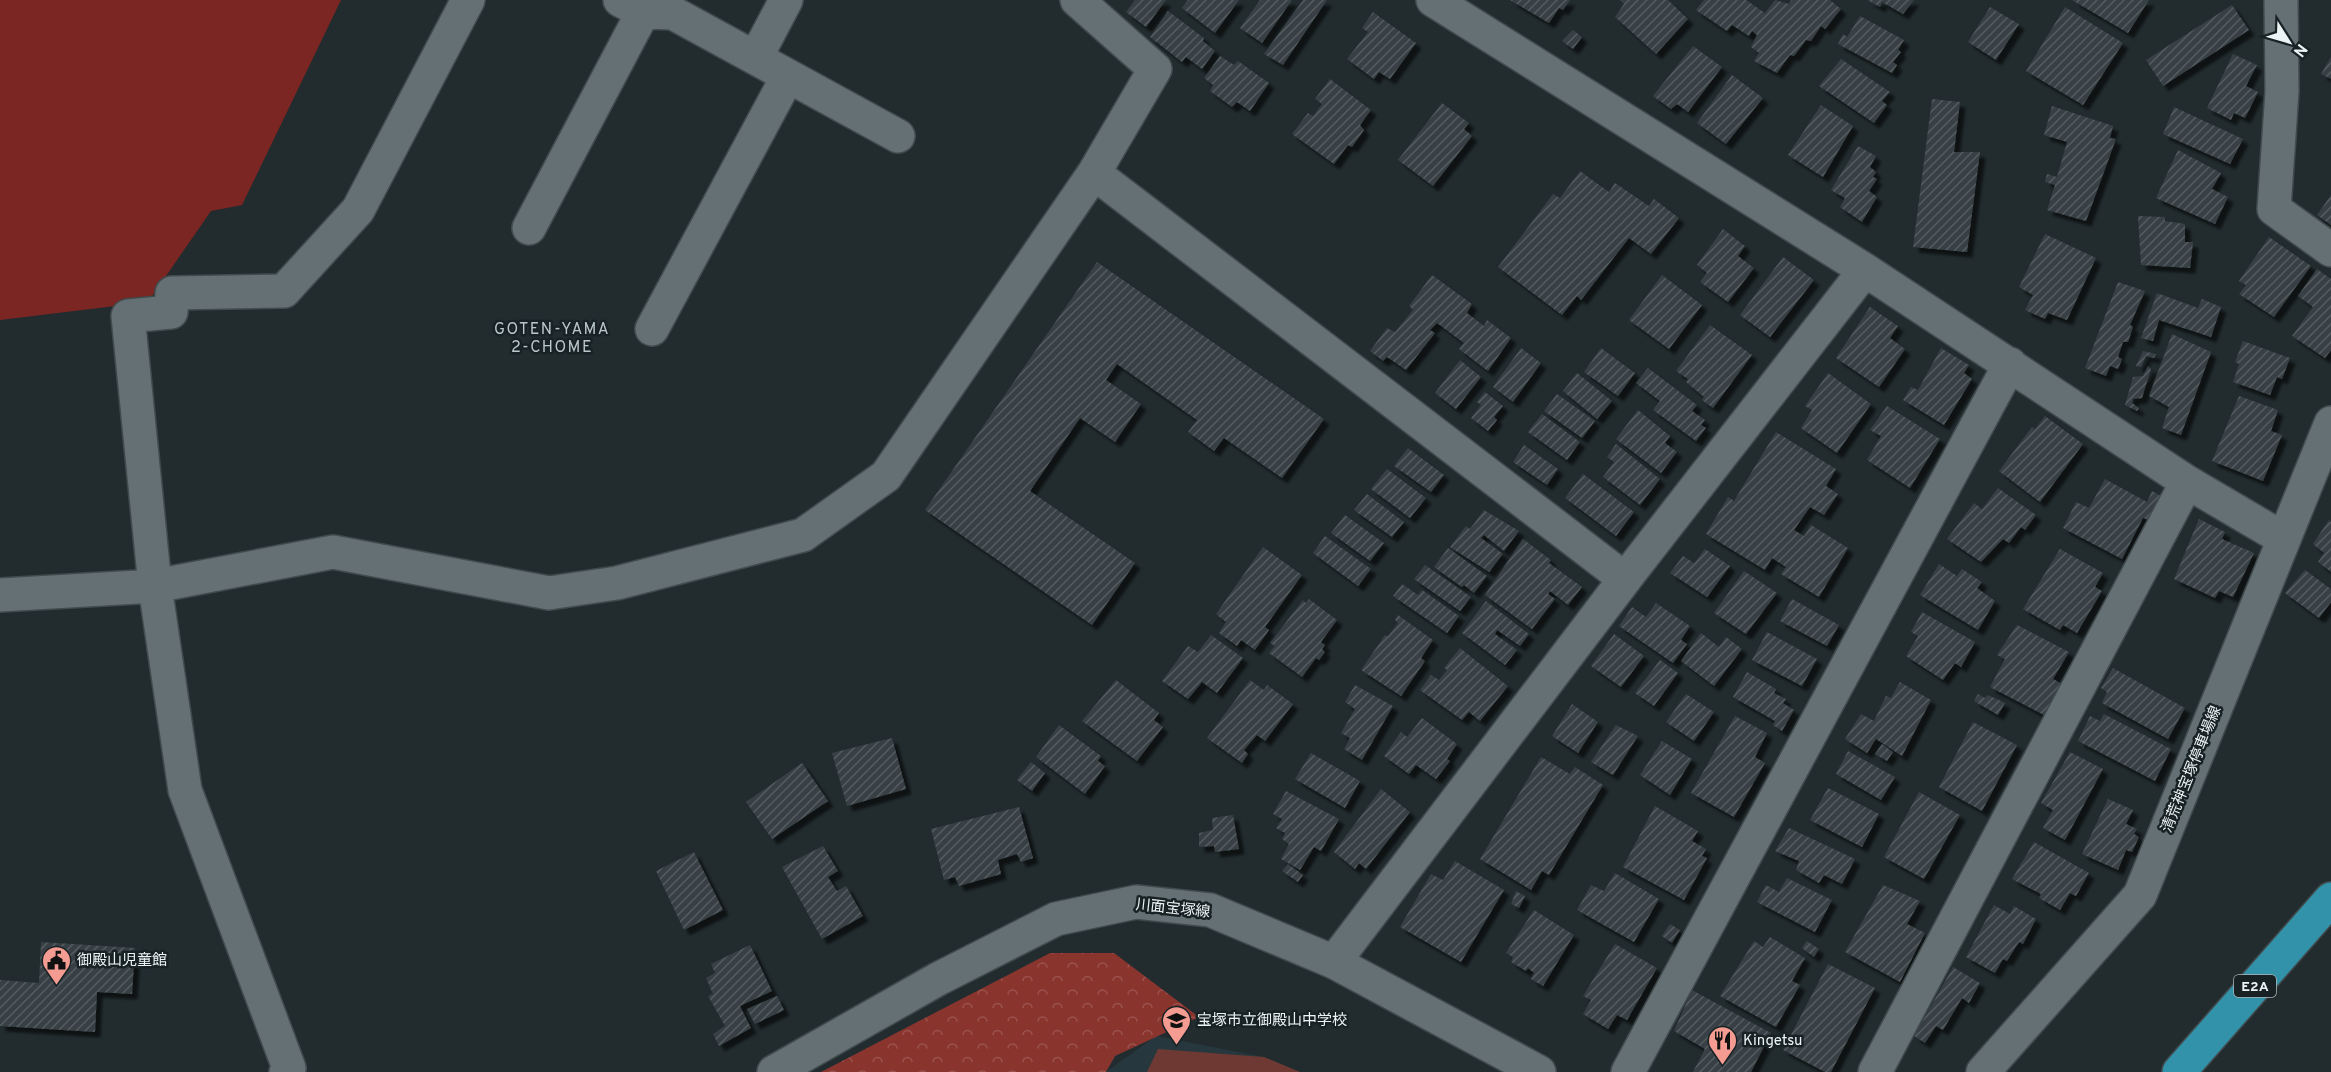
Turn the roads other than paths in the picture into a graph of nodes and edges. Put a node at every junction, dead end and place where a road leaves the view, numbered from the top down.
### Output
1 (468, 0) edge
2 (786, 0) edge
3 (1077, 0) edge
4 (1433, 0) edge
5 (2281, 0) edge
6 (631, 6) edge
7 (756, 57) junction
8 (788, 76) junction
9 (898, 136) dead end
10 (1094, 174) junction
11 (529, 228) dead end
12 (2331, 250) edge
13 (1865, 270) junction
14 (652, 329) dead end
15 (2010, 364) junction
16 (2331, 423) edge
17 (2187, 482) junction
18 (2284, 539) junction
19 (1625, 579) junction
20 (155, 586) junction
21 (0, 595) edge
22 (2331, 899) edge
23 (1334, 962) junction
24 (286, 1072) edge
25 (774, 1072) edge
26 (1539, 1072) edge
27 (1628, 1072) edge
28 (1875, 1072) edge
29 (1983, 1072) edge
30 (2179, 1072) edge

1 - 20 street
2 - 7 street
3 - 10 street
4 - 13 street
5 - 12 street
6 - 7 street
6 - 11 street
7 - 8 street
8 - 9 street
8 - 14 street
10 - 19 street
10 - 20 street
13 - 15 street
13 - 19 street
15 - 17 street
15 - 27 street
16 - 18 street, 清荒神宝塚停車場線
17 - 18 street
17 - 28 street
18 - 29 street, 清荒神宝塚停車場線
19 - 23 street
20 - 21 street
20 - 24 street
22 - 30 highway, E2A
23 - 25 street, 川面宝塚線
23 - 26 street, 川面宝塚線

